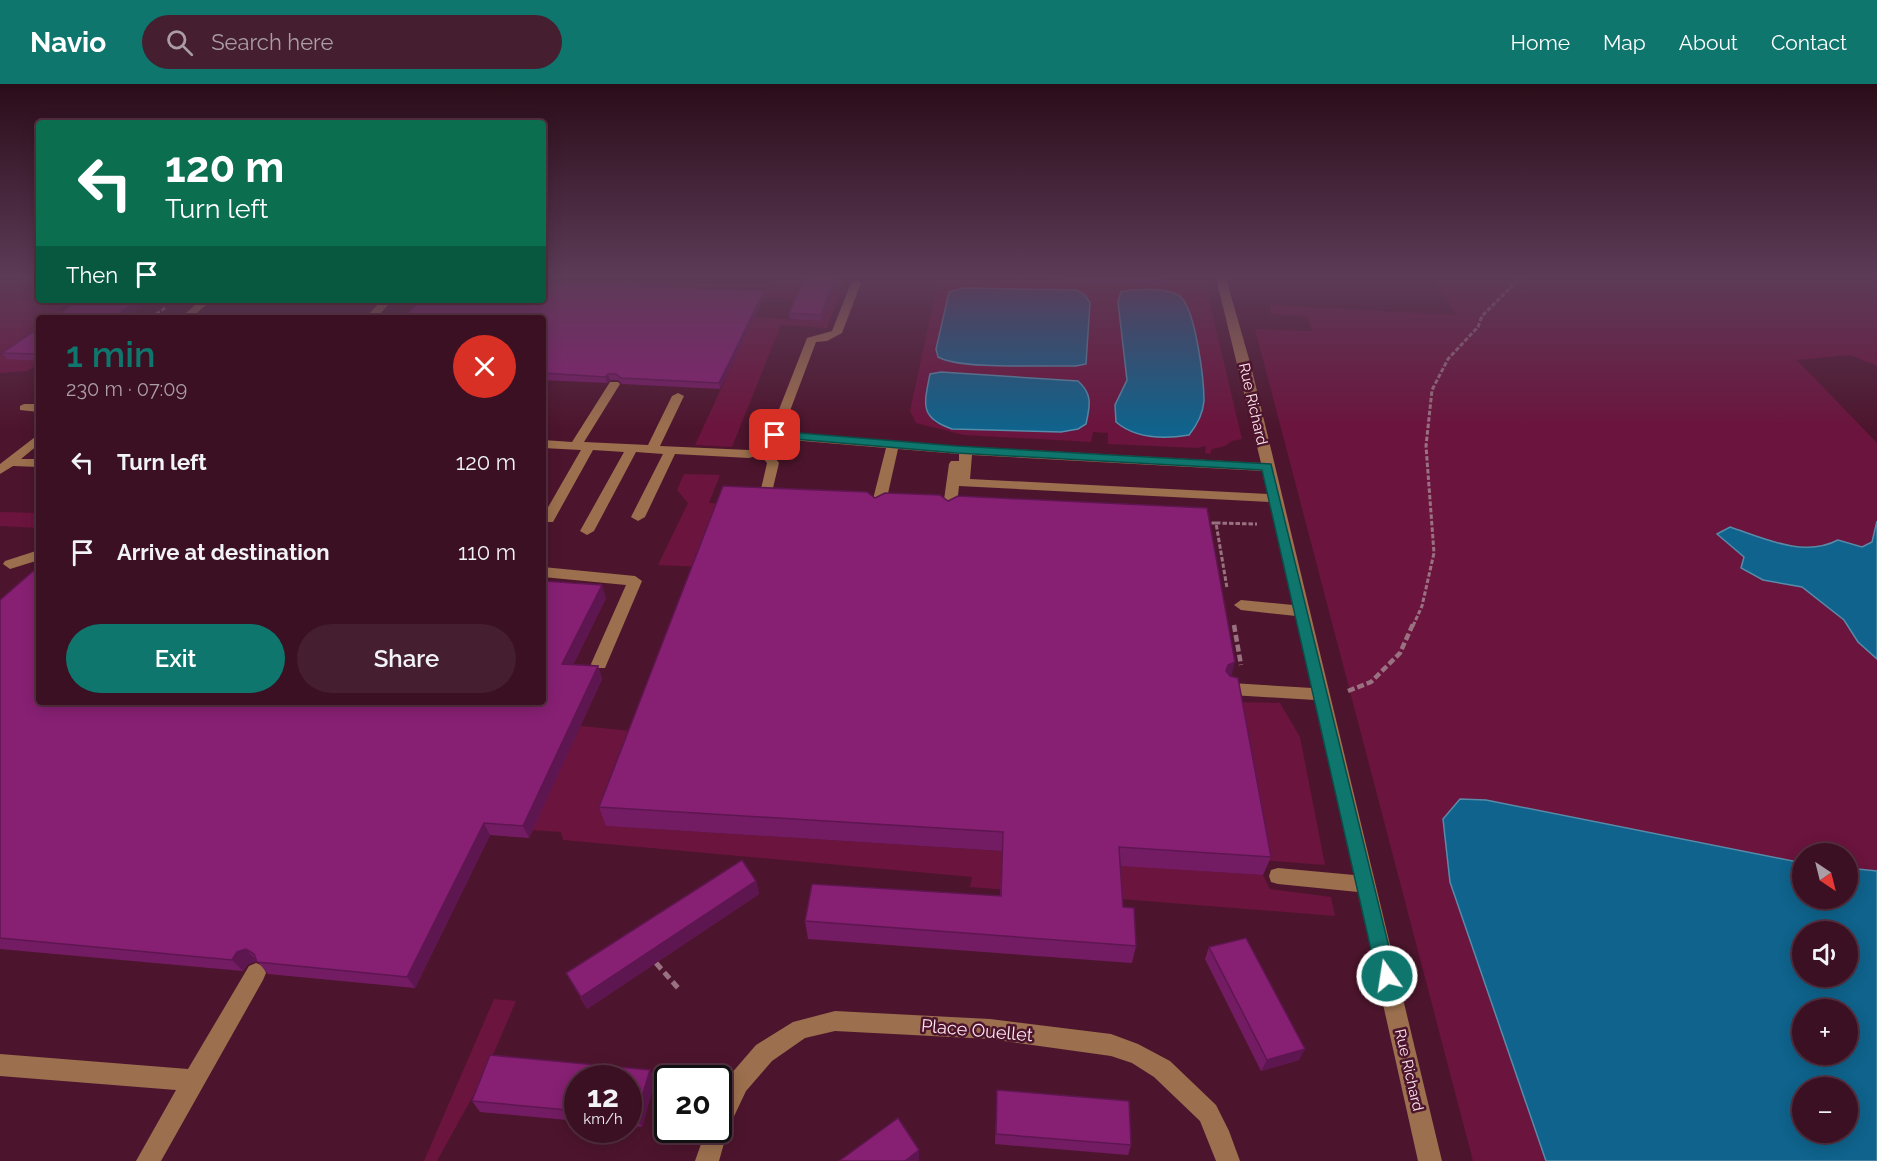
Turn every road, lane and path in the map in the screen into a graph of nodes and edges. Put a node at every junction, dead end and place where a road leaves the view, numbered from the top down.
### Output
1 (839, 328) edge
2 (1233, 328) edge
3 (1477, 328) edge
4 (614, 384) edge
5 (678, 396) dead end
6 (24, 408) dead end
7 (36, 408) edge
8 (775, 435) junction
9 (36, 440) edge
10 (893, 444) junction
11 (583, 446) junction
12 (546, 447) edge
13 (632, 449) junction
14 (652, 450) junction
15 (962, 450) junction
16 (670, 451) junction
17 (763, 452) junction
18 (36, 464) edge
19 (5, 466) edge
20 (1267, 467) junction
21 (767, 489) edge
22 (1274, 498) junction
23 (877, 511) edge
24 (949, 514) edge
25 (638, 517) dead end
26 (548, 519) dead end
27 (1194, 522) edge
28 (1216, 523) junction
29 (1244, 524) dead end
30 (587, 531) dead end
31 (36, 556) edge
32 (3, 567) edge
33 (546, 572) edge
34 (1228, 592) dead end
35 (1241, 605) dead end
36 (1301, 611) junction
37 (1234, 624) dead end
38 (1228, 633) edge
39 (1235, 633) junction
40 (599, 664) edge
41 (1243, 674) dead end
42 (1231, 689) edge
43 (1321, 698) junction
44 (1278, 876) dead end
45 (1365, 884) junction
46 (656, 963) edge
47 (256, 973) edge
48 (678, 988) dead end
49 (0, 1065) edge
50 (194, 1080) junction
51 (732, 1096) edge
52 (713, 1143) edge
53 (148, 1161) edge
54 (707, 1161) edge
55 (1228, 1161) edge
56 (1430, 1161) edge

1 - 8 street
2 - 20 street, Rue Richard
3 - 43 path
4 - 11 street
5 - 14 street
6 - 7 street
8 - 10 street
8 - 17 street
9 - 19 street
10 - 15 street
10 - 23 street
11 - 12 street
11 - 13 street
11 - 26 street
13 - 14 street
13 - 30 street
14 - 16 street
15 - 20 street
15 - 22 street
15 - 24 street
16 - 17 street
16 - 25 street
17 - 21 street
18 - 19 street
20 - 22 street, Rue Richard
22 - 36 street, Rue Richard
27 - 28 path
28 - 29 path
28 - 34 path
31 - 32 street
33 - 40 street
35 - 36 street
36 - 43 street, Rue Richard
37 - 39 path
38 - 39 path
39 - 41 path
42 - 43 street
43 - 45 street, Rue Richard
44 - 45 street
45 - 56 street, Rue Richard
46 - 48 path
47 - 50 street
49 - 50 street
50 - 53 street
51 - 55 street, Place Ouellet
52 - 54 street

